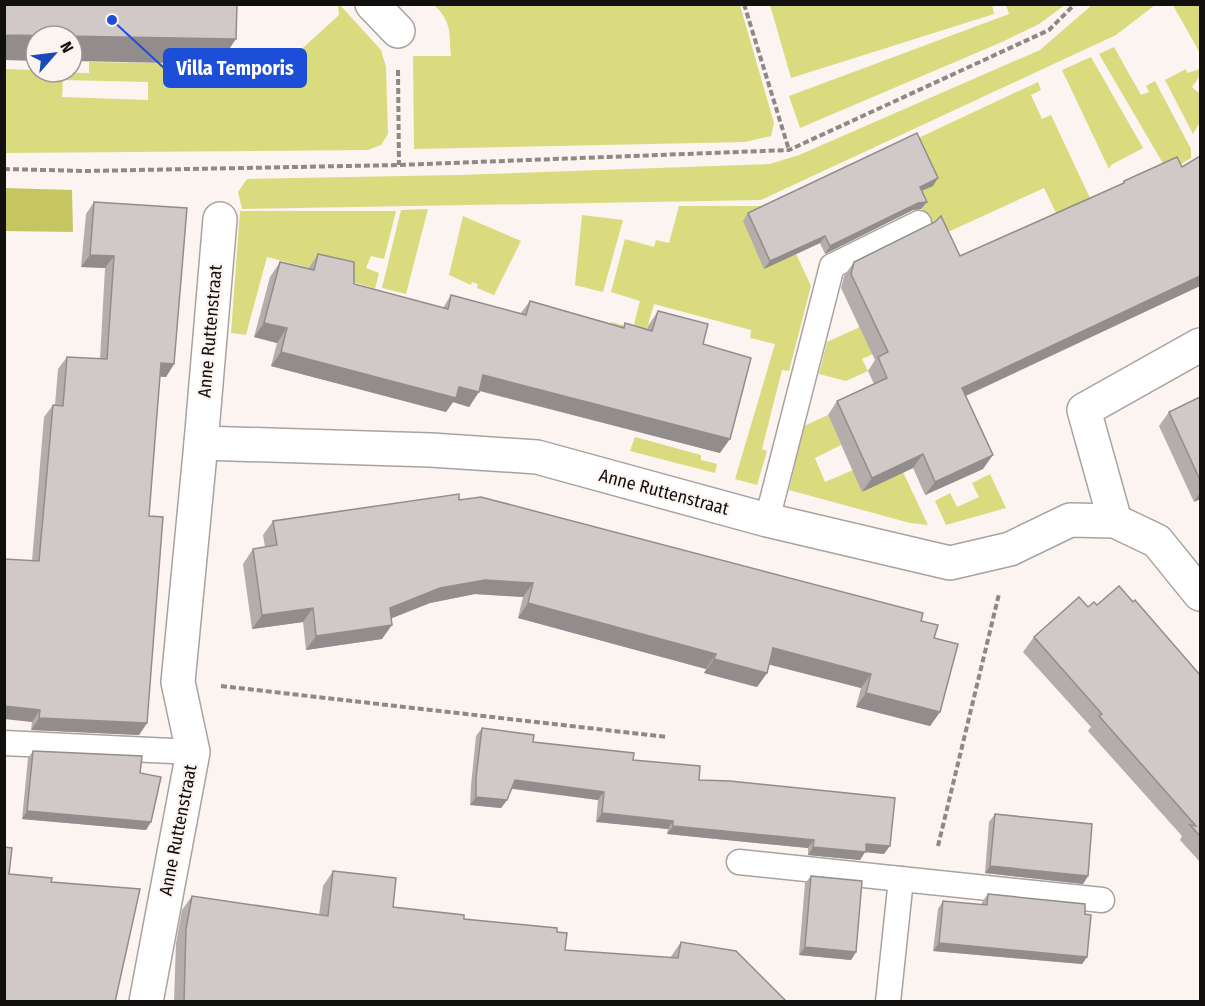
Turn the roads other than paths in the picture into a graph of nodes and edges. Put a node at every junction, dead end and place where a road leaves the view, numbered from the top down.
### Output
1 (372, 4) edge
2 (398, 31) road end
3 (220, 219) dead end
4 (920, 224) dead end
5 (1200, 345) edge
6 (201, 443) junction
7 (767, 520) junction
8 (1115, 521) junction
9 (1200, 594) edge
10 (4, 743) edge
11 (193, 752) junction
12 (739, 862) dead end
13 (901, 879) junction
14 (1102, 900) dead end
15 (146, 1002) edge
16 (888, 1002) edge

1 - 2 street
3 - 6 street, Anne Ruttenstraat
4 - 7 lane
5 - 8 street
6 - 7 street, Anne Ruttenstraat
6 - 11 street, Anne Ruttenstraat
7 - 8 street, Anne Ruttenstraat
8 - 9 street, Anne Ruttenstraat
10 - 11 lane
11 - 15 street, Anne Ruttenstraat
12 - 13 lane
13 - 14 lane
13 - 16 lane

